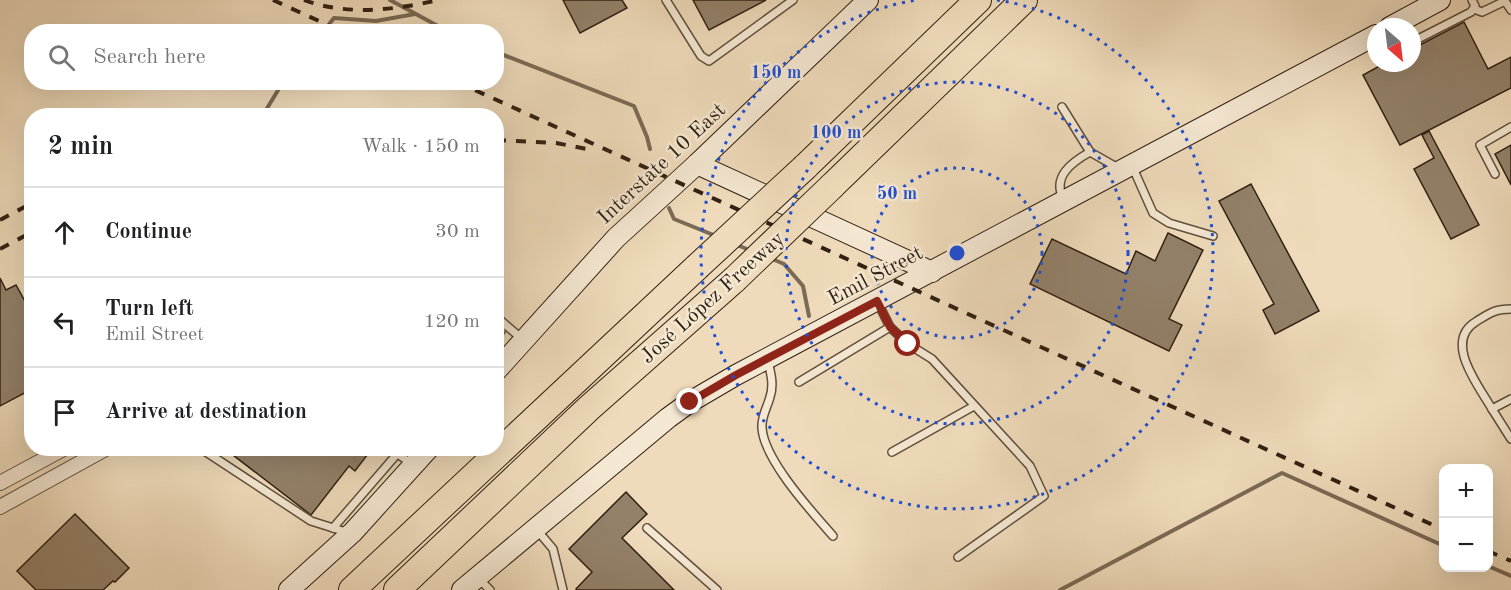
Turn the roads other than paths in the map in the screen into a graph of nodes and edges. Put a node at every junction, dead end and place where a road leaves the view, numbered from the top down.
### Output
1 (666, 0) edge
2 (793, 0) edge
3 (868, 0) edge
4 (1024, 0) edge
5 (1040, 0) edge
6 (1440, 0) edge
7 (1472, 0) edge
8 (976, 1) edge
9 (1474, 9) junction
10 (1511, 10) edge
11 (1409, 18) edge
12 (991, 31) junction
13 (1421, 37) edge
14 (1367, 39) edge
15 (1062, 107) dead end
16 (1511, 127) edge
17 (1090, 152) junction
18 (697, 164) junction
19 (1127, 168) junction
20 (1495, 174) dead end
21 (1064, 201) junction
22 (1213, 236) dead end
23 (893, 253) junction
24 (933, 272) junction
25 (884, 298) junction
26 (1511, 309) edge
27 (504, 323) edge
28 (890, 327) junction
29 (524, 340) junction
30 (767, 359) junction
31 (504, 362) edge
32 (799, 382) dead end
33 (1511, 399) edge
34 (974, 406) junction
35 (1492, 410) junction
36 (1511, 439) edge
37 (504, 448) edge
38 (892, 452) dead end
39 (51, 456) edge
40 (70, 456) edge
41 (93, 456) edge
42 (212, 456) edge
43 (396, 456) edge
44 (400, 456) edge
45 (422, 456) edge
46 (495, 456) edge
47 (75, 466) junction
48 (414, 466) junction
49 (0, 483) edge
50 (0, 507) edge
51 (536, 528) junction
52 (647, 528) dead end
53 (342, 531) junction
54 (833, 536) dead end
55 (958, 557) dead end
56 (476, 586) edge
57 (289, 590) edge
58 (352, 590) edge
59 (397, 590) edge
60 (563, 590) edge
61 (717, 590) edge

1 - 2 lane
3 - 18 main road, Interstate 10 East
4 - 12 highway, José López Freeway
5 - 12 highway
6 - 11 main road
7 - 9 lane
8 - 37 highway, José López Freeway, bridge
9 - 10 lane
9 - 13 lane
12 - 59 highway, José López Freeway, bridge
14 - 19 main road, Emil Street
15 - 17 lane
16 - 20 lane
17 - 19 lane
17 - 21 lane
18 - 23 main road
18 - 29 main road, Interstate 10 East
19 - 21 main road, Emil Street
19 - 22 lane
21 - 24 main road, Emil Street
23 - 24 main road
23 - 25 main road
24 - 25 main road, Emil Street
25 - 28 lane
25 - 30 main road, Emil Street
26 - 35 lane
27 - 29 lane
28 - 32 lane
28 - 34 lane
29 - 31 main road, Interstate 10 East
30 - 51 main road, Emil Street
30 - 54 lane
33 - 35 lane
34 - 38 lane
34 - 55 lane
35 - 36 lane
39 - 49 street
40 - 47 lane
41 - 47 street
42 - 53 lane
43 - 53 lane
44 - 48 lane
45 - 48 main road
46 - 58 highway, José López Freeway, bridge
47 - 50 street
48 - 53 main road
51 - 56 main road, Emil Street
51 - 60 lane
52 - 61 lane
53 - 57 main road

